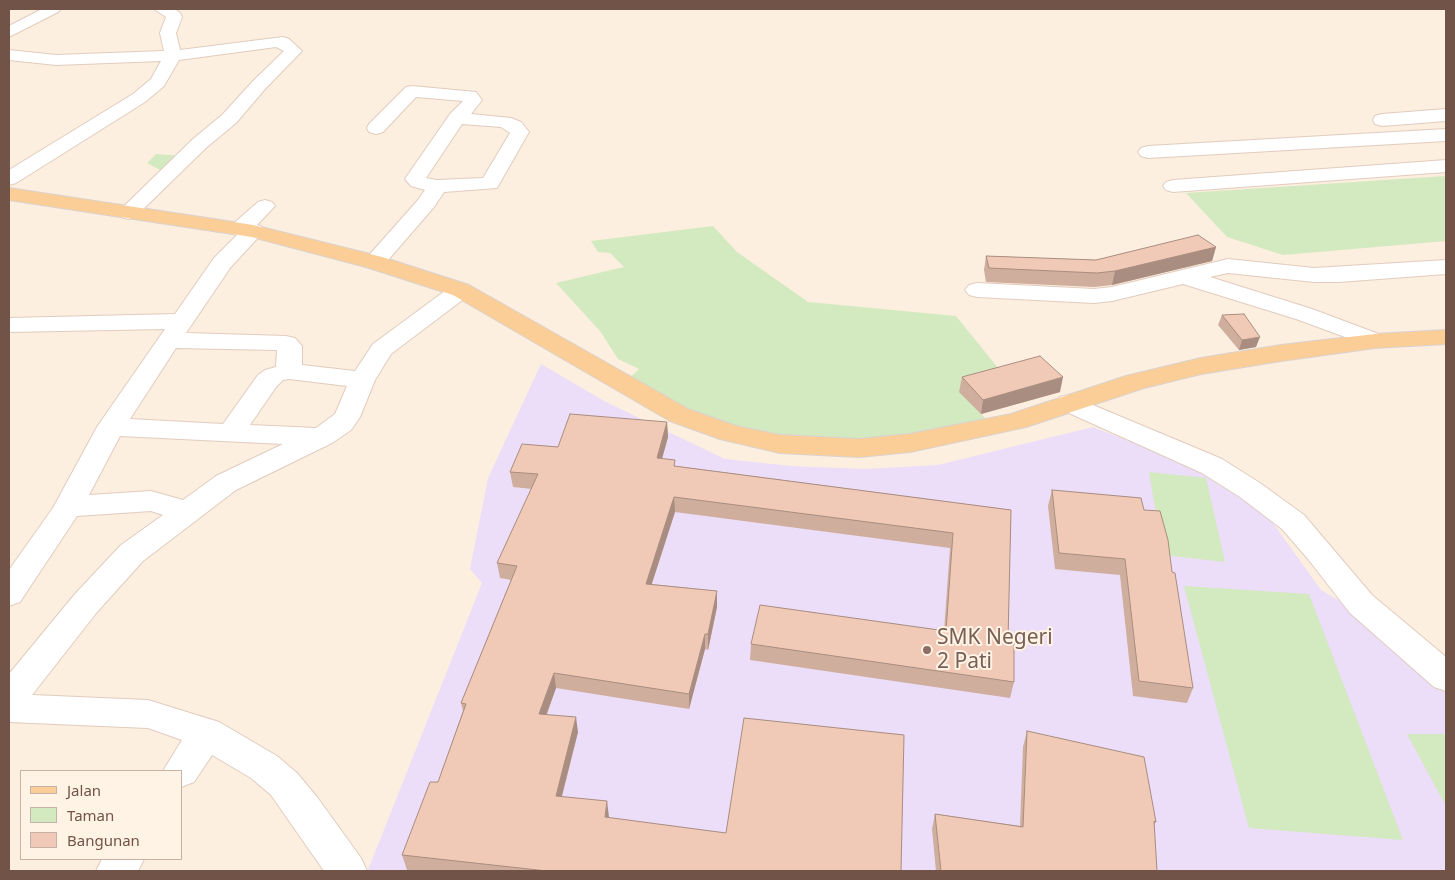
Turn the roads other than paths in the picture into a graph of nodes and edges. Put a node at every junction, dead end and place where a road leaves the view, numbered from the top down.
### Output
1 (52, 9) edge
2 (162, 9) edge
3 (11, 30) edge
4 (9, 54) edge
5 (173, 56) junction
6 (1446, 115) edge
7 (457, 118) junction
8 (1382, 120) dead end
9 (376, 128) dead end
10 (1446, 135) edge
11 (1419, 137) junction
12 (1148, 152) dead end
13 (1446, 159) edge
14 (1446, 166) edge
15 (9, 179) edge
16 (438, 186) junction
17 (1173, 186) dead end
18 (9, 194) edge
19 (265, 206) dead end
20 (128, 212) junction
21 (247, 230) junction
22 (374, 262) junction
23 (1446, 267) edge
24 (1183, 276) junction
25 (460, 290) junction
26 (977, 290) dead end
27 (9, 325) edge
28 (176, 331) junction
29 (1446, 338) edge
30 (1376, 341) junction
31 (289, 371) junction
32 (362, 380) junction
33 (1069, 403) junction
34 (111, 427) junction
35 (231, 432) junction
36 (322, 437) junction
37 (68, 508) junction
38 (188, 512) junction
39 (9, 594) edge
40 (1446, 677) edge
41 (9, 698) edge
42 (9, 708) edge
43 (206, 732) junction
44 (182, 770) edge
45 (123, 860) edge
46 (116, 871) edge
47 (347, 871) edge

1 - 3 street
2 - 5 street
4 - 5 street
5 - 15 street
5 - 20 street
6 - 8 street
7 - 9 street
7 - 16 street
7 - 16 street
10 - 11 street
11 - 12 street
11 - 13 street
14 - 17 street
16 - 22 street
18 - 20 main road
19 - 21 street
20 - 21 main road
21 - 22 main road
21 - 28 street
22 - 25 main road
23 - 24 street
24 - 26 street
24 - 30 street
25 - 32 street
25 - 33 main road
27 - 28 street
28 - 31 street
28 - 34 street
29 - 30 main road
30 - 33 main road
31 - 32 street
31 - 35 street
32 - 36 street
33 - 40 street
34 - 35 street
34 - 37 street
35 - 36 street
36 - 38 street
37 - 38 street
37 - 39 street
38 - 41 street
42 - 43 street
43 - 44 street
43 - 47 street
45 - 46 street

